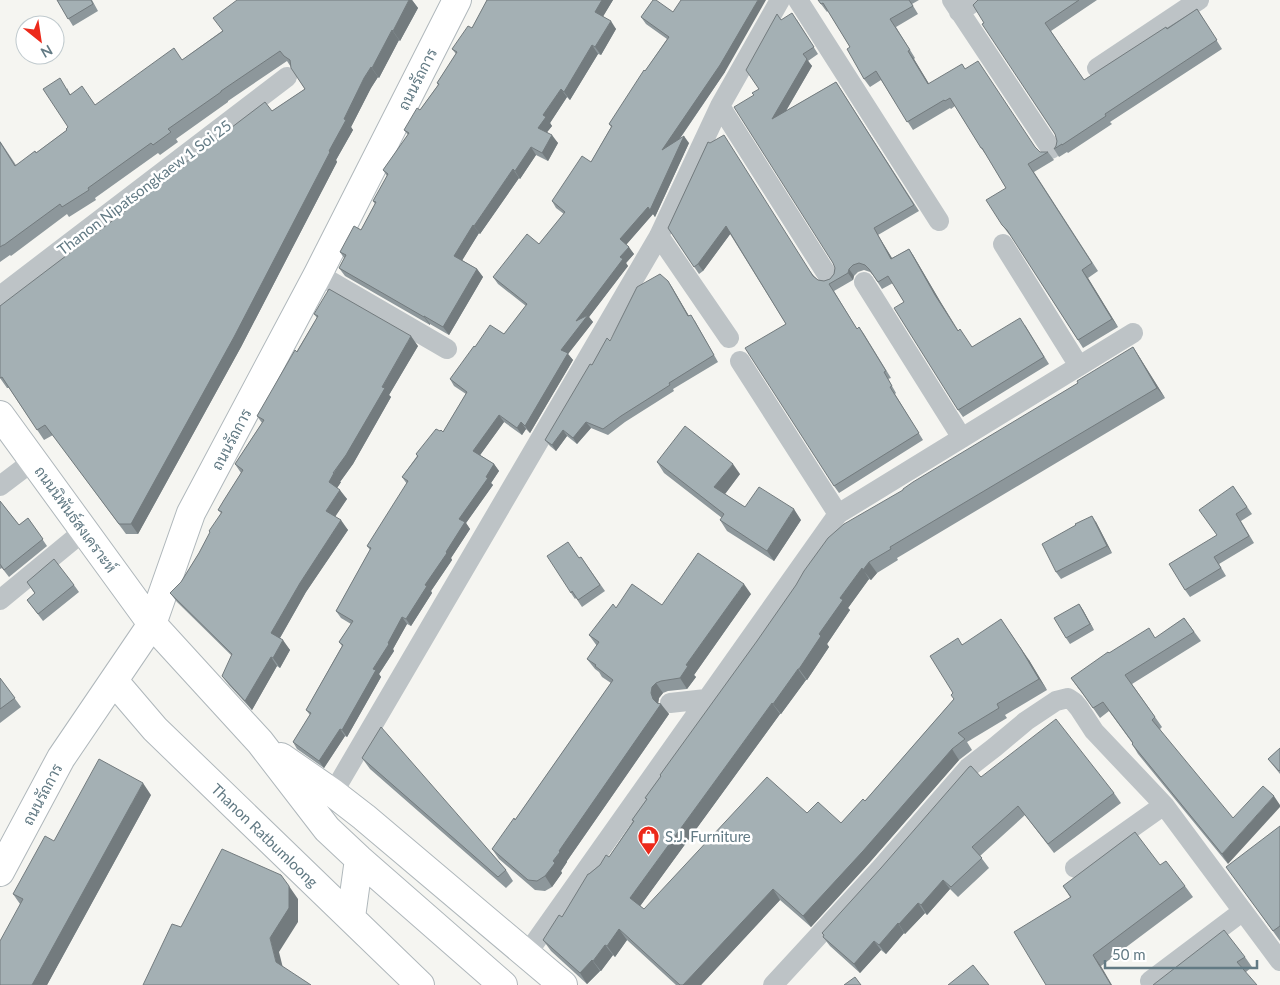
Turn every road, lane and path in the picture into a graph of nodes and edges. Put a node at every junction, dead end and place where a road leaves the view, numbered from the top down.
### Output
1 (457, 0) edge
2 (780, 0) edge
3 (798, 0) edge
4 (977, 0) edge
5 (1199, 0) edge
6 (956, 6) edge
7 (1097, 68) dead end
8 (287, 77) dead end
9 (720, 106) junction
10 (1051, 149) dead end
11 (939, 221) dead end
12 (659, 236) junction
13 (1003, 244) dead end
14 (318, 274) junction
15 (828, 276) dead end
16 (864, 282) dead end
17 (0, 296) edge
18 (1133, 333) dead end
19 (729, 338) dead end
20 (447, 349) dead end
21 (740, 361) dead end
22 (1079, 366) junction
23 (0, 415) edge
24 (962, 438) junction
25 (33, 462) junction
26 (0, 486) edge
27 (838, 514) junction
28 (85, 530) junction
29 (0, 600) edge
30 (152, 624) junction
31 (114, 681) junction
32 (706, 699) junction
33 (670, 703) dead end
34 (260, 742) junction
35 (333, 793) junction
36 (1164, 805) junction
37 (359, 859) junction
38 (1075, 868) dead end
39 (0, 872) edge
40 (1243, 911) junction
41 (352, 917) junction
42 (526, 955) junction
43 (1280, 961) edge
44 (1150, 981) dead end
45 (420, 985) edge
46 (503, 985) edge
47 (562, 985) edge
48 (773, 985) edge

1 - 14 street, ถนนรัถการ
2 - 9 street
3 - 11 street
4 - 6 street
5 - 7 street
6 - 10 street
8 - 17 street, Thanon Nipatsongkaew 1 Soi 25
9 - 12 street
9 - 15 street
12 - 19 street
12 - 35 street
13 - 22 street
14 - 20 street
14 - 30 street, ถนนรัถการ
16 - 24 street
18 - 22 street
21 - 27 street
22 - 24 street
23 - 25 street, ถนนนิพันธ์สงเคราะห์
24 - 27 street
25 - 26 street
25 - 28 street, ถนนนิพันธ์สงเคราะห์
27 - 32 street
28 - 29 street
28 - 30 street, ถนนนิพันธ์สงเคราะห์
30 - 31 street, ถนนรัถการ
30 - 34 street, ถนนนิพันธ์สงเคราะห์
31 - 39 street, ถนนรัถการ
31 - 41 street, Thanon Ratbumloong
32 - 33 street
32 - 42 street
34 - 35 street
34 - 37 street
35 - 42 street
36 - 38 street
36 - 40 street
36 - 48 street
37 - 41 street
37 - 46 street
40 - 43 street
40 - 44 street
41 - 45 street, Thanon Ratbumloong
42 - 47 street

